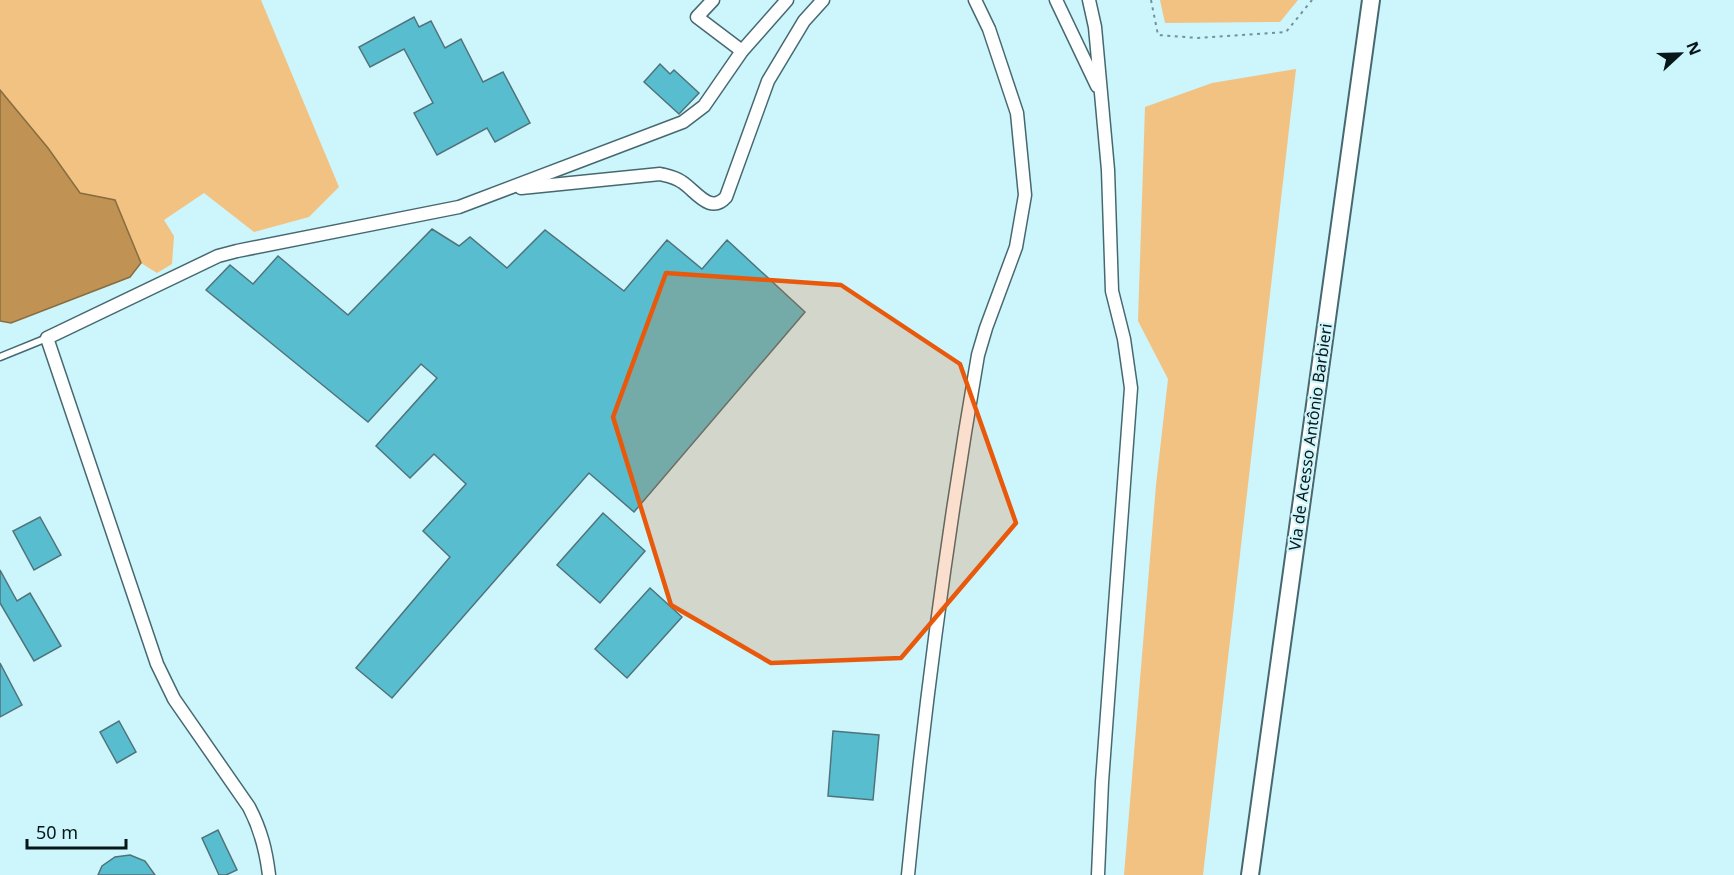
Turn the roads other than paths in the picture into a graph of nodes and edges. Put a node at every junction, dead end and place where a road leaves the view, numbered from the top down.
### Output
1 (713, 0) edge
2 (787, 0) edge
3 (823, 0) edge
4 (975, 0) edge
5 (1056, 0) edge
6 (1089, 0) edge
7 (1371, 0) edge
8 (742, 51) junction
9 (1101, 95) junction
10 (508, 189) junction
11 (47, 338) junction
12 (0, 357) edge
13 (269, 875) edge
14 (908, 875) edge
15 (1098, 875) edge
16 (1250, 875) edge

1 - 8 street
2 - 8 street
3 - 10 street
4 - 14 street
5 - 9 street
6 - 9 street
7 - 16 main road, Via de Acesso Antônio Barbieri
8 - 10 street
9 - 15 street
10 - 11 street
11 - 12 lane
11 - 13 street

